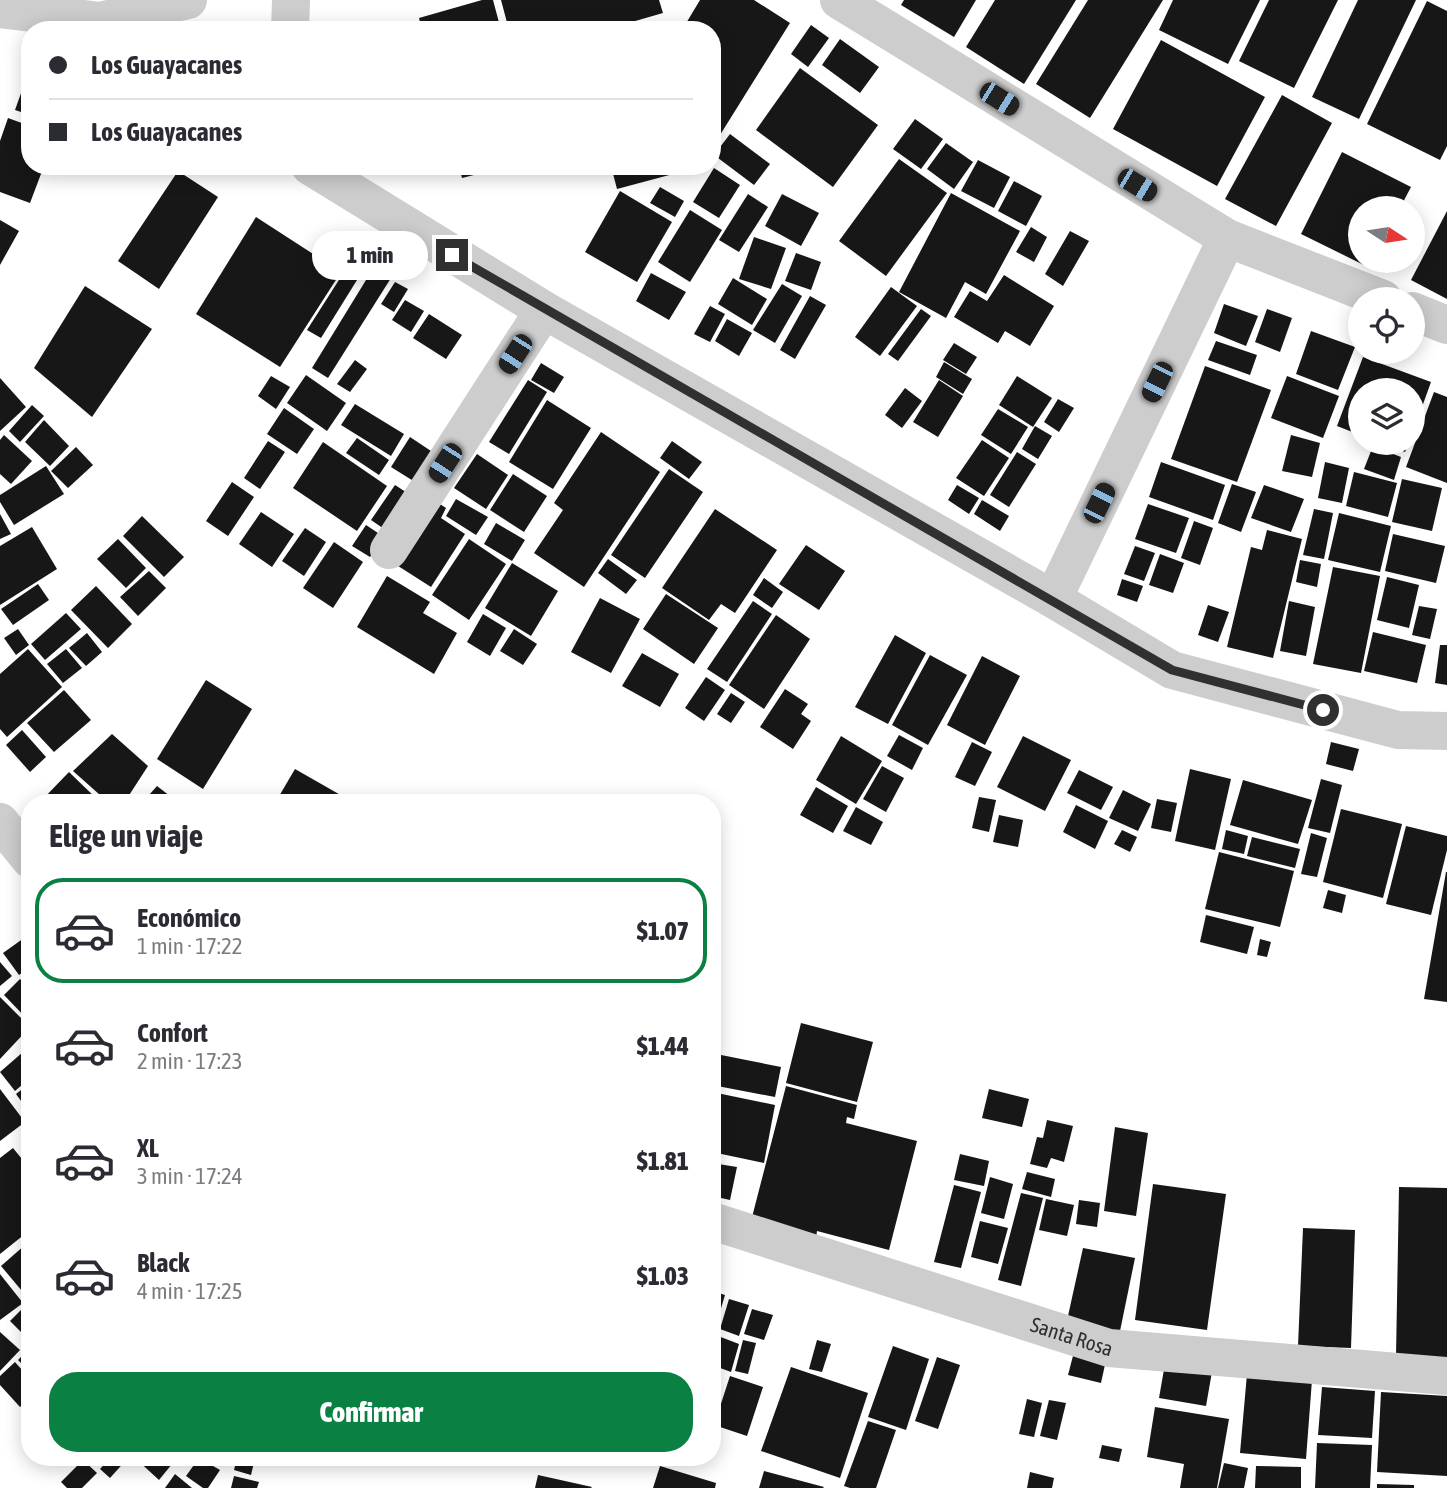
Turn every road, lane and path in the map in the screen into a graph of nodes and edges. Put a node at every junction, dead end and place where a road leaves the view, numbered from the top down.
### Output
1 (188, 0) edge
2 (291, 0) edge
3 (839, 0) edge
4 (0, 9) edge
5 (80, 21) edge
6 (120, 21) edge
7 (290, 21) edge
8 (325, 175) edge
9 (1227, 238) junction
10 (1352, 287) edge
11 (544, 310) junction
12 (1425, 316) edge
13 (1447, 325) edge
14 (389, 550) dead end
15 (1053, 599) junction
16 (1447, 732) edge
17 (0, 822) edge
18 (21, 848) edge
19 (721, 1224) edge
20 (1447, 1376) edge

1 - 6 street
2 - 7 street
3 - 9 street
4 - 5 street
8 - 11 street
9 - 10 street
9 - 15 street
11 - 14 street
11 - 15 street
12 - 13 street
15 - 16 street
17 - 18 street
19 - 20 street, Santa Rosa

